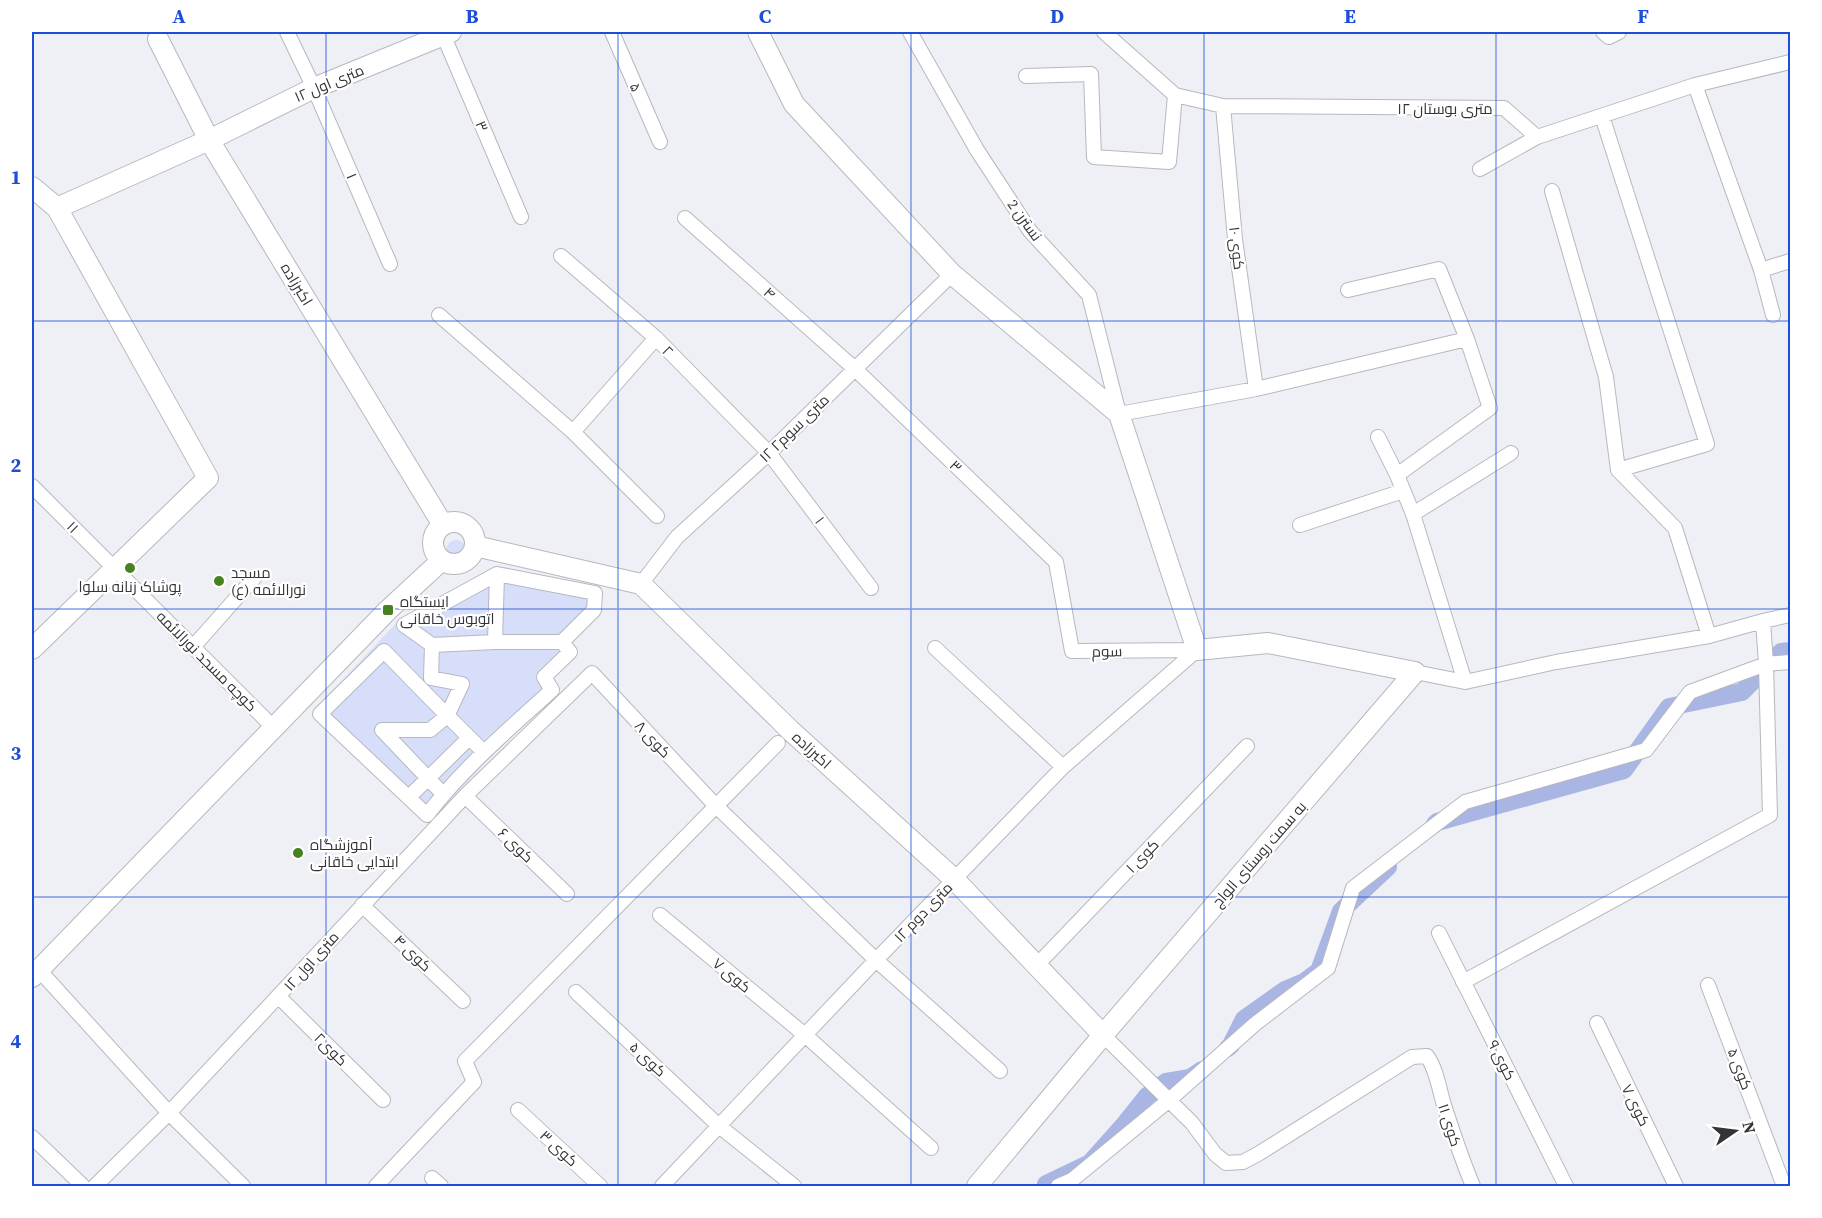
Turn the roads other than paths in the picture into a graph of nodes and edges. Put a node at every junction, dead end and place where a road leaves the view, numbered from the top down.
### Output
1 (287, 32) edge
2 (612, 32) edge
3 (758, 32) edge
4 (910, 32) edge
5 (1104, 32) edge
6 (1603, 32) edge
7 (1619, 32) edge
8 (446, 33) edge
9 (155, 34) edge
10 (1791, 62) edge
11 (1026, 76) dead end
12 (1695, 85) junction
13 (314, 87) junction
14 (1175, 95) junction
15 (1223, 106) junction
16 (1602, 116) junction
17 (1538, 136) junction
18 (209, 140) junction
19 (660, 142) dead end
20 (1480, 169) dead end
21 (32, 187) edge
22 (1552, 191) dead end
23 (57, 208) junction
24 (521, 217) dead end
25 (684, 218) dead end
26 (561, 256) dead end
27 (1791, 261) edge
28 (390, 264) dead end
29 (1761, 270) junction
30 (952, 274) junction
31 (1348, 290) dead end
32 (440, 315) dead end
33 (1773, 315) dead end
34 (656, 338) junction
35 (1467, 339) junction
36 (855, 369) junction
37 (1256, 389) junction
38 (1119, 414) junction
39 (573, 432) junction
40 (1378, 437) dead end
41 (769, 453) junction
42 (1511, 453) dead end
43 (1618, 470) junction
44 (1397, 475) junction
45 (32, 486) edge
46 (1403, 490) junction
47 (1413, 514) junction
48 (657, 516) dead end
49 (443, 525) junction
50 (1300, 525) dead end
51 (475, 546) junction
52 (442, 560) junction
53 (1056, 562) joint
54 (114, 568) junction
55 (497, 574) junction
56 (255, 577) dead end
57 (641, 584) junction
58 (871, 588) dead end
59 (1791, 615) edge
60 (1763, 621) junction
61 (1709, 636) junction
62 (495, 642) junction
63 (562, 642) junction
64 (432, 645) junction
65 (193, 647) junction
66 (935, 648) dead end
67 (32, 649) edge
68 (1197, 650) junction
69 (1791, 662) edge
70 (1766, 663) junction
71 (1415, 672) junction
72 (592, 673) joint
73 (1465, 682) junction
74 (447, 716) junction
75 (274, 728) junction
76 (469, 738) junction
77 (778, 743) dead end
78 (1247, 746) dead end
79 (483, 752) junction
80 (1063, 767) junction
81 (428, 778) junction
82 (443, 794) junction
83 (465, 796) junction
84 (409, 797) junction
85 (716, 805) junction
86 (954, 879) junction
87 (567, 894) dead end
88 (362, 905) junction
89 (660, 915) dead end
90 (1439, 933) dead end
91 (876, 960) junction
92 (1036, 966) junction
93 (34, 970) edge
94 (1463, 982) junction
95 (1708, 985) dead end
96 (576, 992) dead end
97 (279, 997) junction
98 (463, 1001) dead end
99 (1597, 1023) dead end
100 (805, 1035) junction
101 (1103, 1035) junction
102 (1000, 1071) dead end
103 (383, 1100) dead end
104 (1168, 1101) junction
105 (518, 1110) dead end
106 (169, 1113) junction
107 (719, 1126) junction
108 (32, 1137) edge
109 (931, 1148) dead end
110 (83, 1186) edge
111 (95, 1186) edge
112 (243, 1186) edge
113 (376, 1186) edge
114 (600, 1186) edge
115 (662, 1186) edge
116 (794, 1186) edge
117 (977, 1186) edge
118 (1058, 1186) edge
119 (1473, 1186) edge
120 (1566, 1186) edge
121 (1676, 1186) edge
122 (1784, 1186) edge

1 - 13 street
2 - 19 street, ۵
3 - 30 street
4 - 38 street, نسترن 2
5 - 14 street, ۱۲ متری بوستان
6 - 7 street
8 - 13 street, ۱۲ متری اول
8 - 24 street, ۳
9 - 18 street, اکبرزاده
10 - 12 street
11 - 14 street
12 - 16 street
12 - 29 street
13 - 18 street, ۱۲ متری اول
13 - 28 street, ۱
14 - 15 street, ۱۲ متری بوستان
15 - 17 street, ۱۲ متری بوستان
15 - 37 street, کوی ۱۰
16 - 17 street
16 - 43 street
17 - 20 street
18 - 23 street, ۱۲ متری اول
18 - 49 street, اکبرزاده
21 - 23 street
22 - 43 street
23 - 54 street
25 - 36 street, ۴
26 - 34 street, ۲
27 - 29 street
29 - 33 street
30 - 36 street, ۱۲ متری سوم۲
30 - 38 street
31 - 35 street
32 - 39 street
34 - 39 street
34 - 41 street, ۲
35 - 37 street
35 - 44 street
36 - 41 street, ۱۲ متری سوم۲
36 - 53 street, ۳
37 - 38 street
38 - 68 street
39 - 48 street
40 - 44 street
41 - 57 street, ۱۲ متری سوم۲
41 - 58 street, ۱
42 - 47 street
43 - 61 street
44 - 46 street
45 - 54 street, ۱۱
46 - 47 street
46 - 50 street
47 - 73 street
49 - 51 street
49 - 52 street
51 - 52 street
51 - 57 street
52 - 75 street
53 - 68 street, سوم
54 - 65 street, کوچه مسجد نورالائمه
54 - 67 street
55 - 62 street
55 - 63 street
55 - 64 street
56 - 65 street
57 - 86 street, اکبرزاده
59 - 60 street
60 - 61 street
60 - 70 street
61 - 73 street
62 - 63 street
62 - 64 street
63 - 79 street
64 - 74 street
65 - 75 street, کوچه مسجد نورالائمه
66 - 80 street
68 - 71 street
68 - 80 street, ۱۲ متری دوم
69 - 70 street
70 - 94 street
70 - 104 street
71 - 73 street
71 - 101 street, به سمت روستای الواج
72 - 83 street, ۱۲ متری اول
72 - 85 street, کوی ۸
74 - 76 street
74 - 81 street
74 - 84 street
75 - 93 street
76 - 79 street
76 - 81 street
77 - 85 street
78 - 92 street, کوی ۱
79 - 82 street
80 - 86 street, ۱۲ متری دوم
81 - 82 street
81 - 84 street
82 - 84 street
83 - 87 street, کوی ۶
83 - 88 street, ۱۲ متری اول
85 - 91 street, کوی ۸
85 - 113 street
86 - 91 street, ۱۲ متری دوم
86 - 92 street, اکبرزاده
88 - 97 street, ۱۲ متری اول
88 - 98 street, کوی ۴
89 - 100 street, کوی ۷
90 - 94 street, کوی ۹
91 - 100 street, ۱۲ متری دوم
91 - 102 street, کوی ۸
92 - 101 street, اکبرزاده
93 - 106 street
94 - 120 street, کوی ۹
95 - 122 street, کوی ۵
96 - 107 street, کوی ۵
97 - 103 street, کوی۲
97 - 106 street, ۱۲ متری اول
99 - 121 street, کوی ۷
100 - 107 street, ۱۲ متری دوم
100 - 109 street, کوی ۷
101 - 104 street
101 - 117 street, به سمت روستای الواج
104 - 118 street
104 - 119 street, کوی ۱۱
105 - 114 street, کوی ۳
106 - 111 street, ۱۲ متری اول
106 - 112 street
107 - 115 street, ۱۲ متری دوم
107 - 116 street, کوی ۵
108 - 110 street

